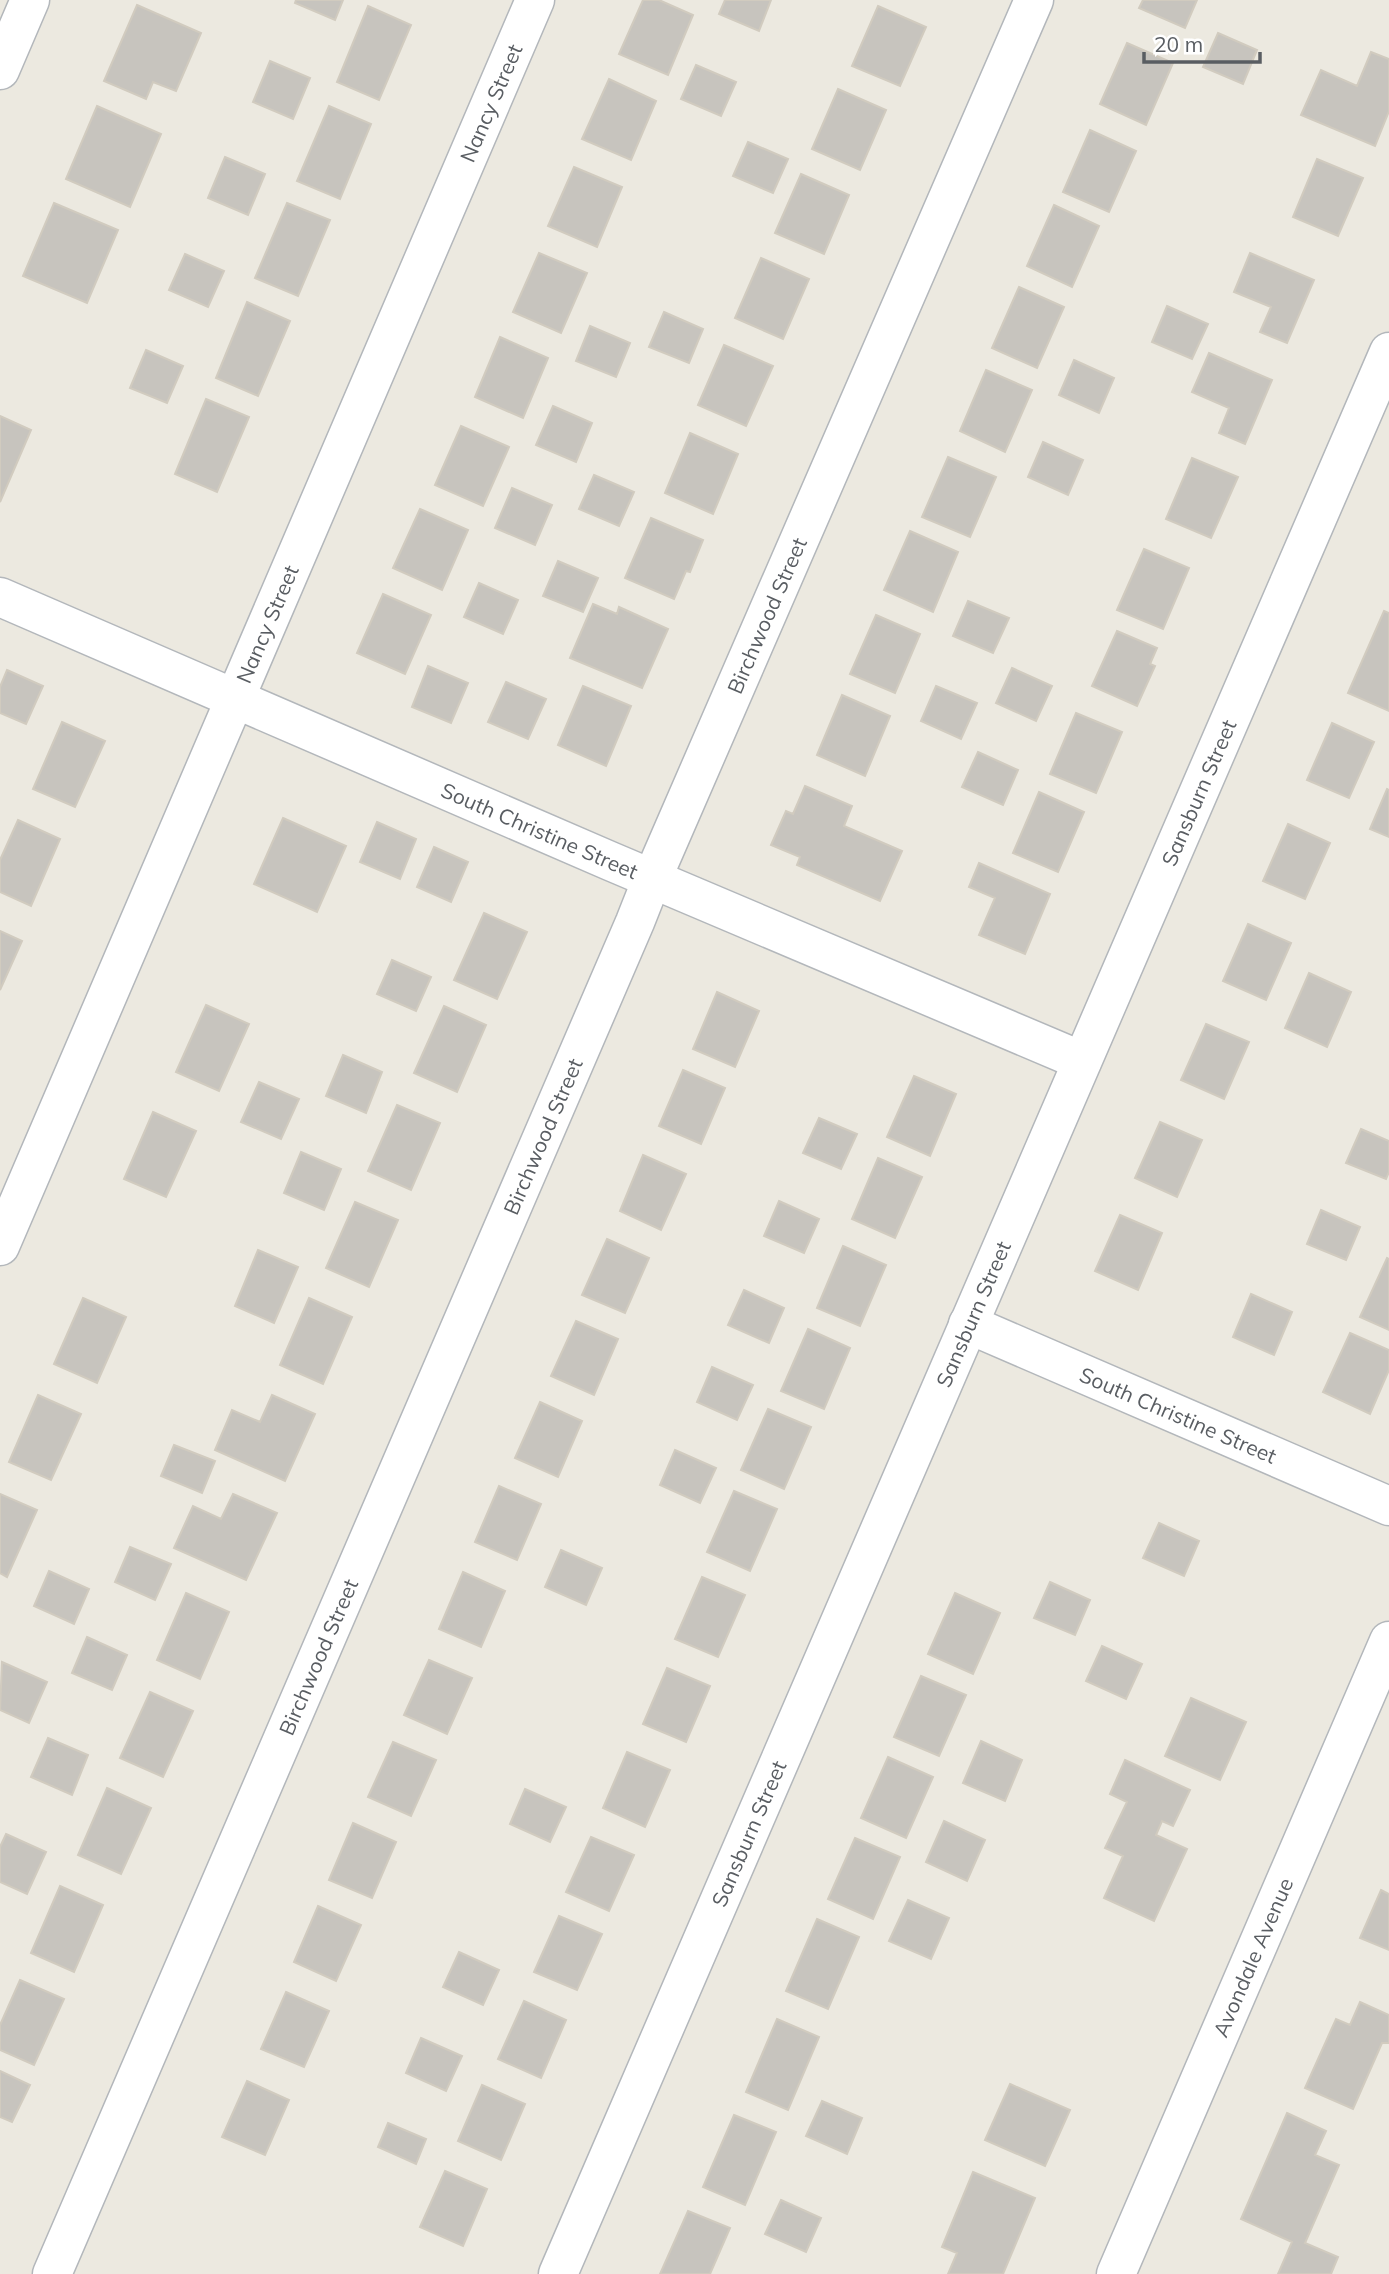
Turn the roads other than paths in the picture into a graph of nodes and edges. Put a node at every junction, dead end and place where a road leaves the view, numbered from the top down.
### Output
1 (30, 0) edge
2 (535, 0) edge
3 (1034, 0) edge
4 (0, 70) edge
5 (1389, 352) edge
6 (0, 597) edge
7 (236, 698) junction
8 (652, 878) junction
9 (1082, 1061) junction
10 (0, 1246) edge
11 (968, 1324) junction
12 (1389, 1506) edge
13 (1389, 1641) edge
14 (52, 2274) edge
15 (558, 2274) edge
16 (1116, 2274) edge

1 - 4 street
2 - 7 street, Nancy Street
3 - 8 street, Birchwood Street
5 - 9 street, Sansburn Street
6 - 7 street, South Christine Street
7 - 8 street, South Christine Street
7 - 10 street, Nancy Street
8 - 9 street, South Christine Street
8 - 14 street, Birchwood Street
9 - 11 street, Sansburn Street
11 - 12 street, South Christine Street
11 - 15 street, Sansburn Street
13 - 16 street, Avondale Avenue

